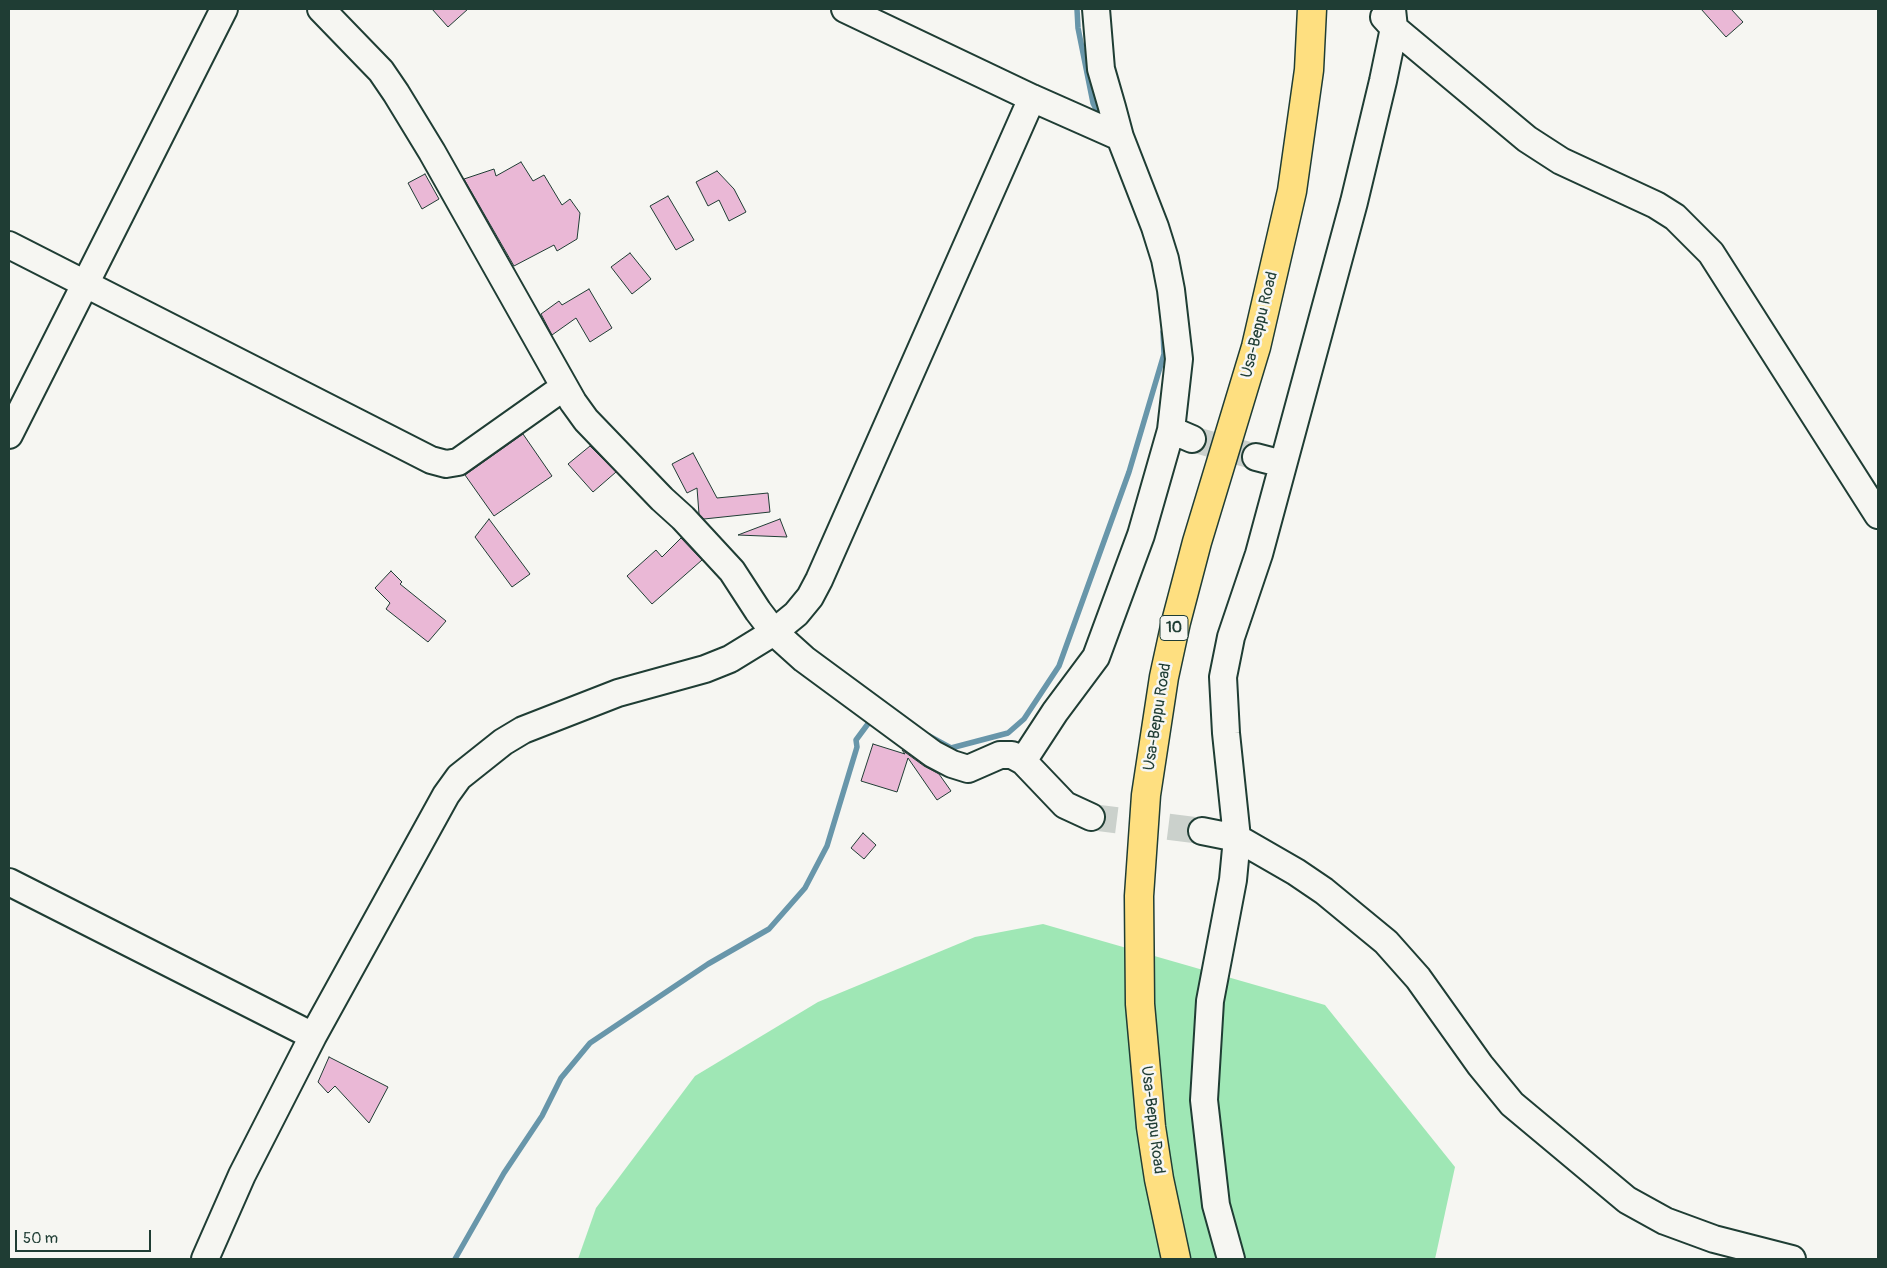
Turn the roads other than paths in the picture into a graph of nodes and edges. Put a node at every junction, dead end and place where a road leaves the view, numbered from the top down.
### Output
1 (224, 9) edge
2 (321, 9) edge
3 (845, 9) edge
4 (1096, 9) edge
5 (1312, 9) edge
6 (1388, 15) edge
7 (1032, 98) junction
8 (1120, 137) junction
9 (9, 245) edge
10 (86, 284) junction
11 (564, 387) junction
12 (9, 435) edge
13 (1256, 458) tunnel mouth
14 (1283, 464) junction
15 (1878, 515) edge
16 (774, 632) junction
17 (1023, 761) junction
18 (1091, 816) tunnel mouth
19 (1202, 832) tunnel mouth
20 (1236, 838) junction
21 (9, 882) edge
22 (313, 1036) junction
23 (205, 1259) edge
24 (1176, 1259) edge
25 (1231, 1259) edge
26 (1792, 1259) edge

1 - 10 street
2 - 11 street
3 - 7 street
4 - 8 street
5 - 24 highway, Usa-Beppu Road / 10
6 - 14 street
6 - 15 street
7 - 8 street
7 - 16 street
8 - 17 street
9 - 10 street
10 - 11 street
10 - 12 street
11 - 16 street
13 - 14 street
14 - 20 street
16 - 17 street
16 - 22 street
17 - 18 street
19 - 20 street
20 - 25 street
20 - 26 street
21 - 22 street
22 - 23 street

